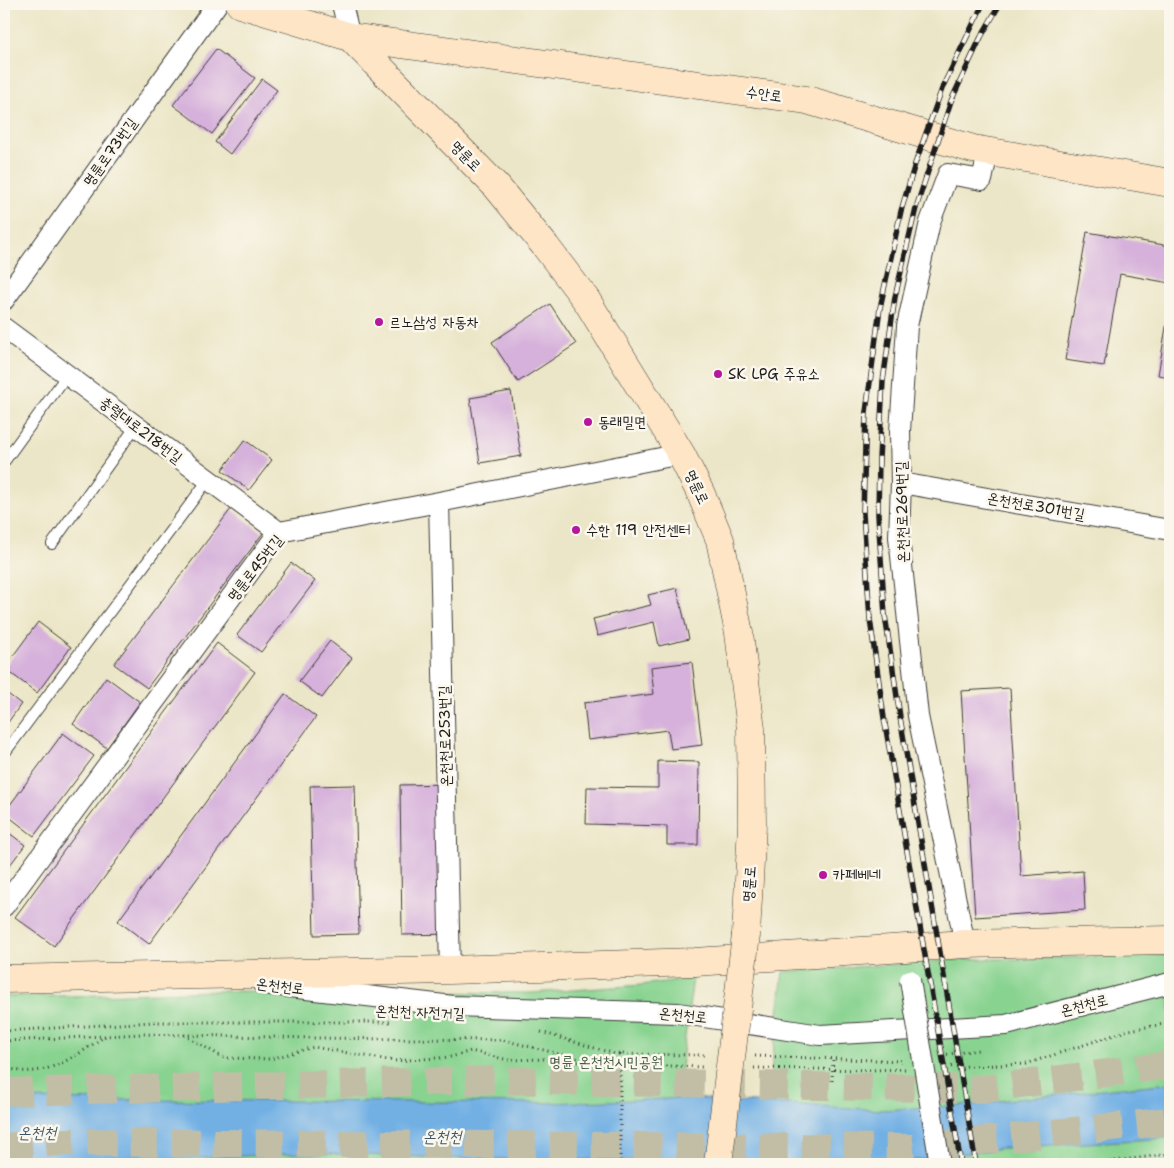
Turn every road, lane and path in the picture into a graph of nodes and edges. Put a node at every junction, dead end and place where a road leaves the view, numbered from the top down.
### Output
1 (217, 4) edge
2 (240, 4) edge
3 (342, 4) edge
4 (350, 37) junction
5 (988, 152) junction
6 (1170, 183) edge
7 (4, 300) edge
8 (4, 328) edge
9 (67, 375) junction
10 (136, 426) junction
11 (681, 454) junction
12 (4, 462) edge
13 (208, 480) junction
14 (901, 483) junction
15 (439, 502) junction
16 (1170, 530) edge
17 (279, 532) junction
18 (52, 544) dead end
19 (4, 754) edge
20 (4, 906) edge
21 (1170, 940) edge
22 (966, 944) junction
23 (450, 970) junction
24 (192, 975) junction
25 (4, 979) edge
26 (910, 980) dead end
27 (1170, 983) edge
28 (399, 1022) dead end
29 (1170, 1023) edge
30 (4, 1031) edge
31 (534, 1032) dead end
32 (106, 1035) junction
33 (182, 1035) junction
34 (4, 1041) edge
35 (620, 1054) junction
36 (708, 1056) dead end
37 (747, 1056) dead end
38 (600, 1064) junction
39 (620, 1065) junction
40 (4, 1066) edge
41 (705, 1066) dead end
42 (753, 1068) dead end
43 (938, 1068) dead end
44 (833, 1069) junction
45 (909, 1069) dead end
46 (832, 1081) dead end
47 (1170, 1154) edge
48 (620, 1164) edge
49 (718, 1164) edge
50 (940, 1164) edge
51 (1090, 1164) edge

1 - 7 street, 명륜로73번길
2 - 4 main road, 명륜로
3 - 4 street
4 - 5 main road, 수안로
4 - 11 main road, 명륜로
5 - 6 main road, 수안로
5 - 14 street, 온천천로269번길
8 - 9 street, 충렬대로218번길
9 - 10 street, 충렬대로218번길
9 - 12 lane
10 - 13 street, 충렬대로218번길
10 - 18 lane
11 - 15 street, 명륜로45번길
11 - 49 main road, 명륜로, bridge
13 - 17 street, 충렬대로218번길
13 - 19 lane
14 - 16 street, 온천천로301번길
14 - 22 street, 온천천로269번길
15 - 17 street, 명륜로45번길
15 - 23 street, 온천천로253번길
17 - 20 street, 명륜로45번길
21 - 22 main road, 온천천로
22 - 23 main road, 온천천로
23 - 24 main road, 온천천로
24 - 25 main road, 온천천로
24 - 27 street, 온천천로
26 - 50 street, bridge
28 - 30 path, 온천천 자전거길
29 - 43 path
31 - 35 path
32 - 33 path
32 - 34 path
32 - 40 path
33 - 38 path
33 - 38 path
35 - 36 path
35 - 39 path
37 - 44 path
38 - 39 path
39 - 41 path
39 - 48 path, bridge
42 - 44 path
44 - 45 path
44 - 46 path
47 - 51 path

